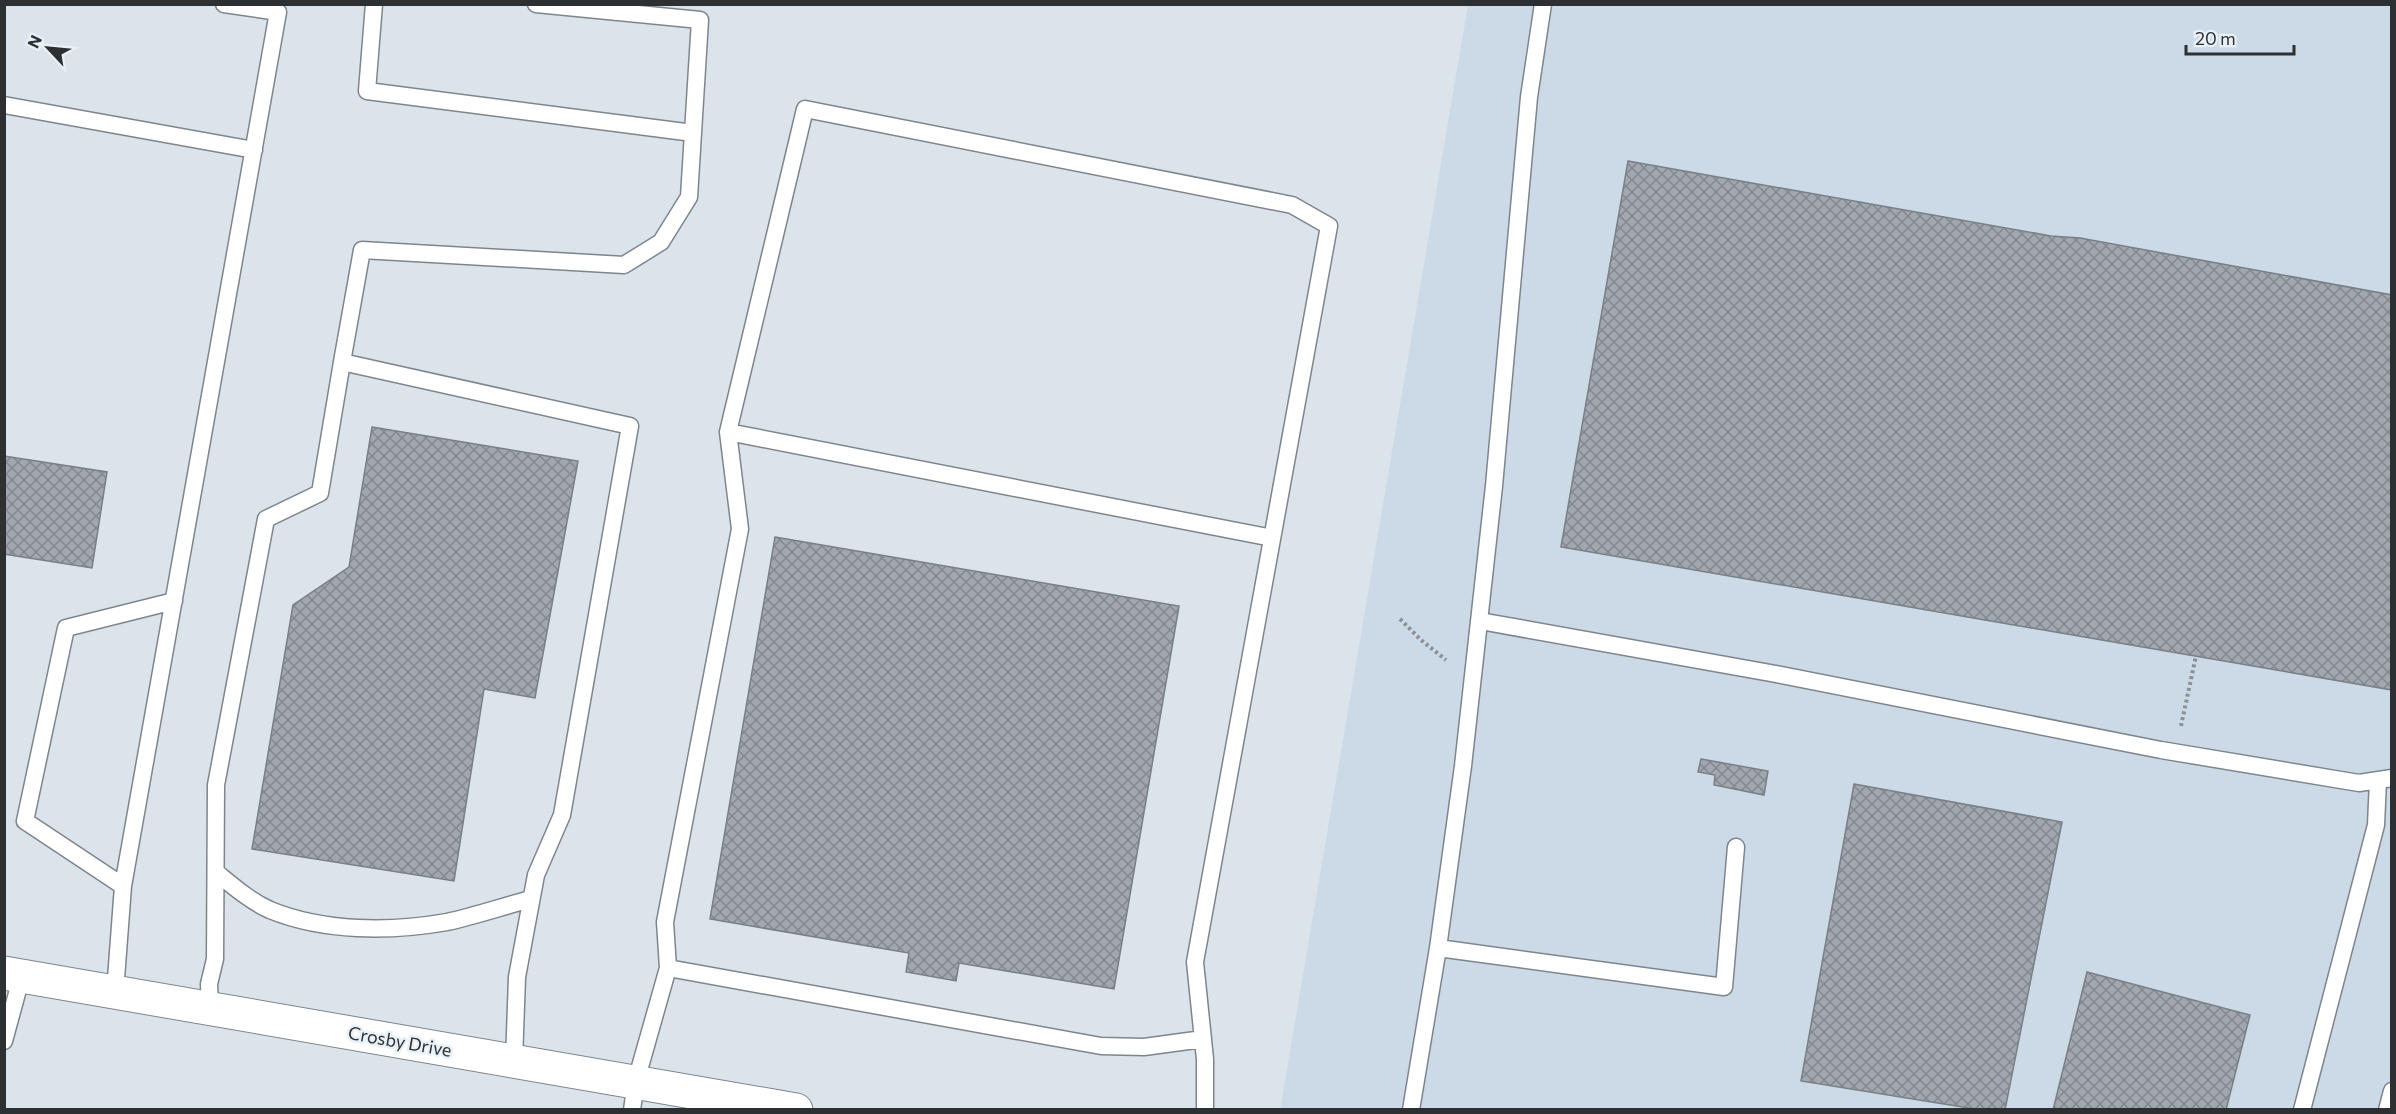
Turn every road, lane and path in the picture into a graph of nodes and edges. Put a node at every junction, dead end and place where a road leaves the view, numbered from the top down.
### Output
1 (224, 4) edge
2 (374, 4) edge
3 (536, 4) edge
4 (1543, 4) edge
5 (4, 105) edge
6 (693, 133) junction
7 (254, 150) junction
8 (342, 362) junction
9 (728, 432) junction
10 (1272, 538) junction
11 (174, 601) junction
12 (1400, 619) dead end
13 (1480, 621) junction
14 (2196, 656) dead end
15 (1446, 660) dead end
16 (2175, 753) junction
17 (2385, 779) edge
18 (1736, 847) dead end
19 (217, 873) junction
20 (123, 886) junction
21 (531, 899) junction
22 (1438, 948) junction
23 (668, 968) junction
24 (13, 974) edge
25 (115, 992) junction
26 (210, 1008) junction
27 (1203, 1040) junction
28 (4, 1041) edge
29 (514, 1061) junction
30 (2391, 1091) edge
31 (634, 1096) edge
32 (796, 1110) edge
33 (1204, 1110) edge
34 (1411, 1110) edge
35 (2302, 1110) edge
36 (2388, 1110) edge

1 - 7 lane
2 - 6 lane
3 - 6 lane
4 - 13 lane
5 - 7 lane
6 - 8 lane
7 - 11 lane
8 - 19 lane
8 - 21 lane
9 - 10 lane
9 - 10 lane
9 - 23 lane
10 - 27 lane
11 - 20 lane
11 - 20 lane
12 - 15 path
13 - 16 lane
13 - 22 lane
14 - 16 path
16 - 17 lane
17 - 35 lane
18 - 22 lane
19 - 21 lane
19 - 26 lane
20 - 25 lane
21 - 29 lane
22 - 34 lane
23 - 27 lane
23 - 31 lane
24 - 25 main road, Crosby Drive
24 - 28 lane
25 - 26 main road, Crosby Drive
26 - 29 main road, Crosby Drive
27 - 33 lane
29 - 31 main road, Crosby Drive
30 - 36 lane
31 - 32 main road, Crosby Drive

